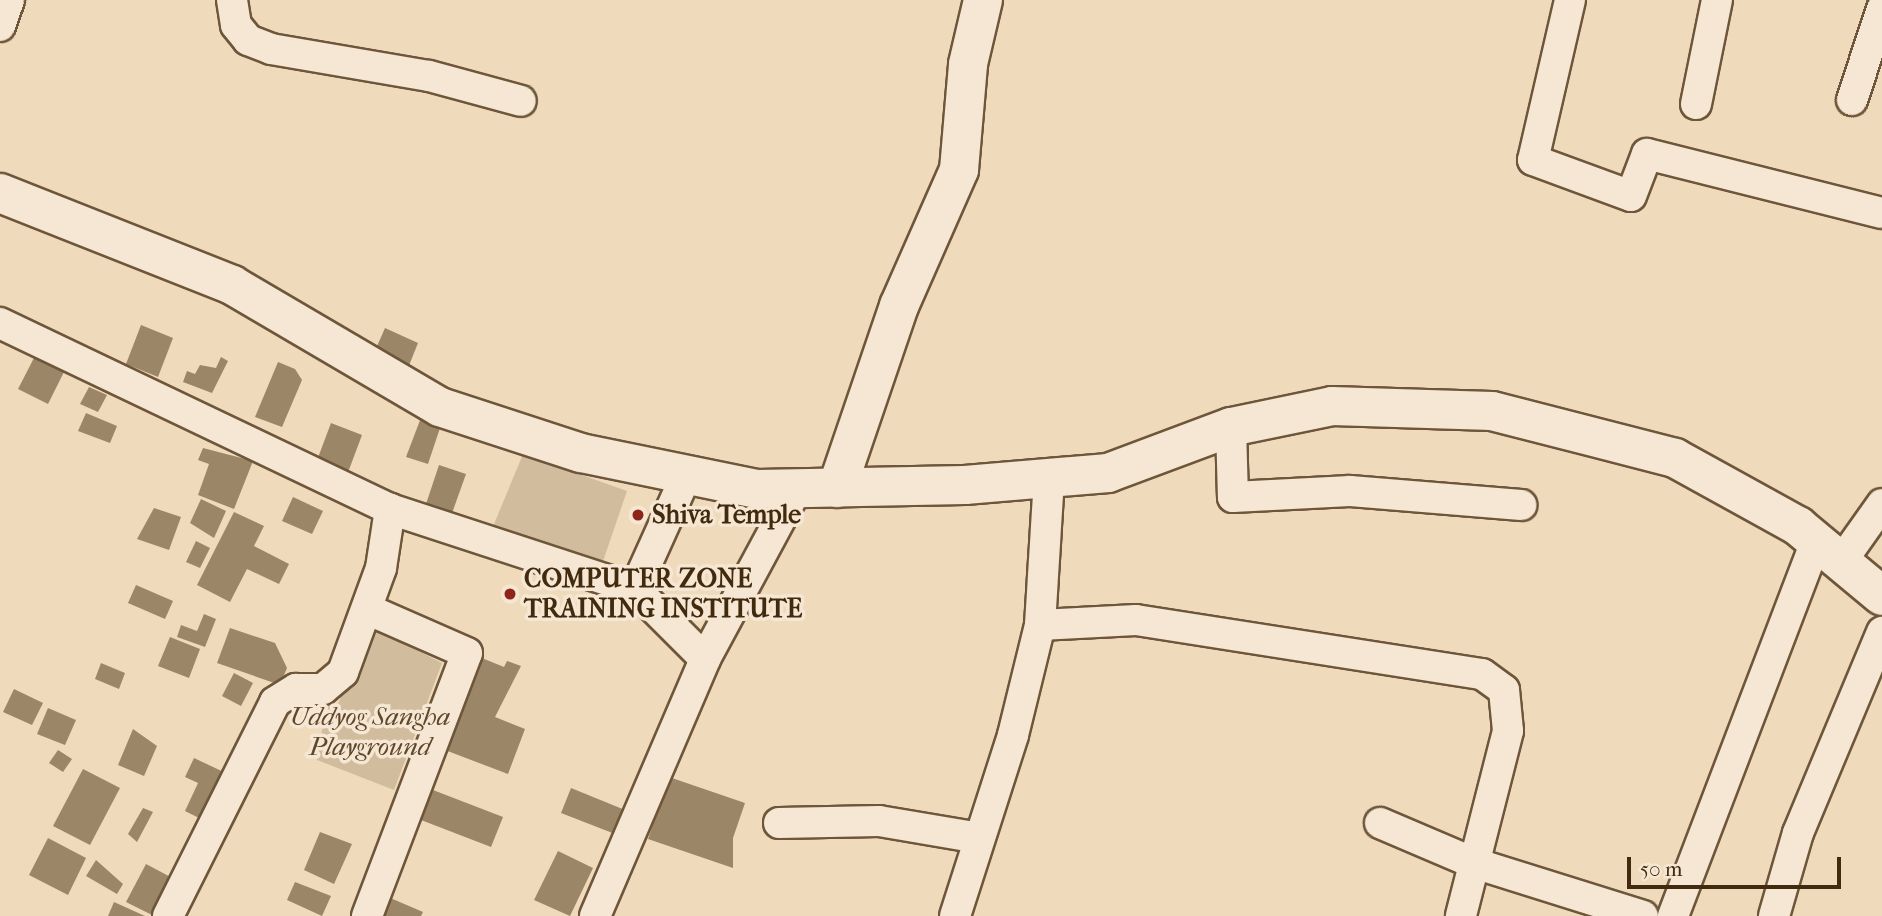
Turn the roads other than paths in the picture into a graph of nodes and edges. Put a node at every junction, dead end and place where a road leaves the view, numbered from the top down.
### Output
1 (9, 0) edge
2 (232, 0) edge
3 (983, 0) edge
4 (1570, 0) edge
5 (1717, 0) edge
6 (1882, 9) edge
7 (0, 26) edge
8 (1852, 100) dead end
9 (521, 101) dead end
10 (1696, 104) dead end
11 (0, 193) edge
12 (1882, 213) edge
13 (0, 323) edge
14 (1231, 427) junction
15 (687, 474) junction
16 (1049, 478) junction
17 (797, 488) junction
18 (837, 488) junction
19 (1882, 504) edge
20 (1521, 505) dead end
21 (390, 509) junction
22 (1829, 552) junction
23 (635, 589) junction
24 (1882, 596) edge
25 (367, 609) junction
26 (1040, 625) junction
27 (1882, 632) edge
28 (705, 659) junction
29 (779, 823) dead end
30 (1380, 823) dead end
31 (979, 838) junction
32 (1474, 863) junction
33 (168, 916) edge
34 (367, 916) edge
35 (595, 916) edge
36 (955, 916) edge
37 (1461, 916) edge
38 (1643, 916) edge
39 (1673, 916) edge
40 (1774, 916) edge

1 - 7 street
2 - 9 street
3 - 18 street
4 - 12 street
5 - 10 street
6 - 8 street
11 - 15 street
13 - 21 street
14 - 16 street
14 - 20 street
14 - 22 street
15 - 17 street
15 - 23 street
16 - 18 street
16 - 26 street
17 - 18 street
17 - 28 street
19 - 22 street
21 - 23 street
21 - 25 street
22 - 24 street
22 - 39 street
23 - 28 street
25 - 33 street
25 - 34 street
26 - 31 street
26 - 32 street
27 - 40 street
28 - 35 street
29 - 31 street
30 - 32 street
31 - 36 street
32 - 37 street
32 - 38 street

